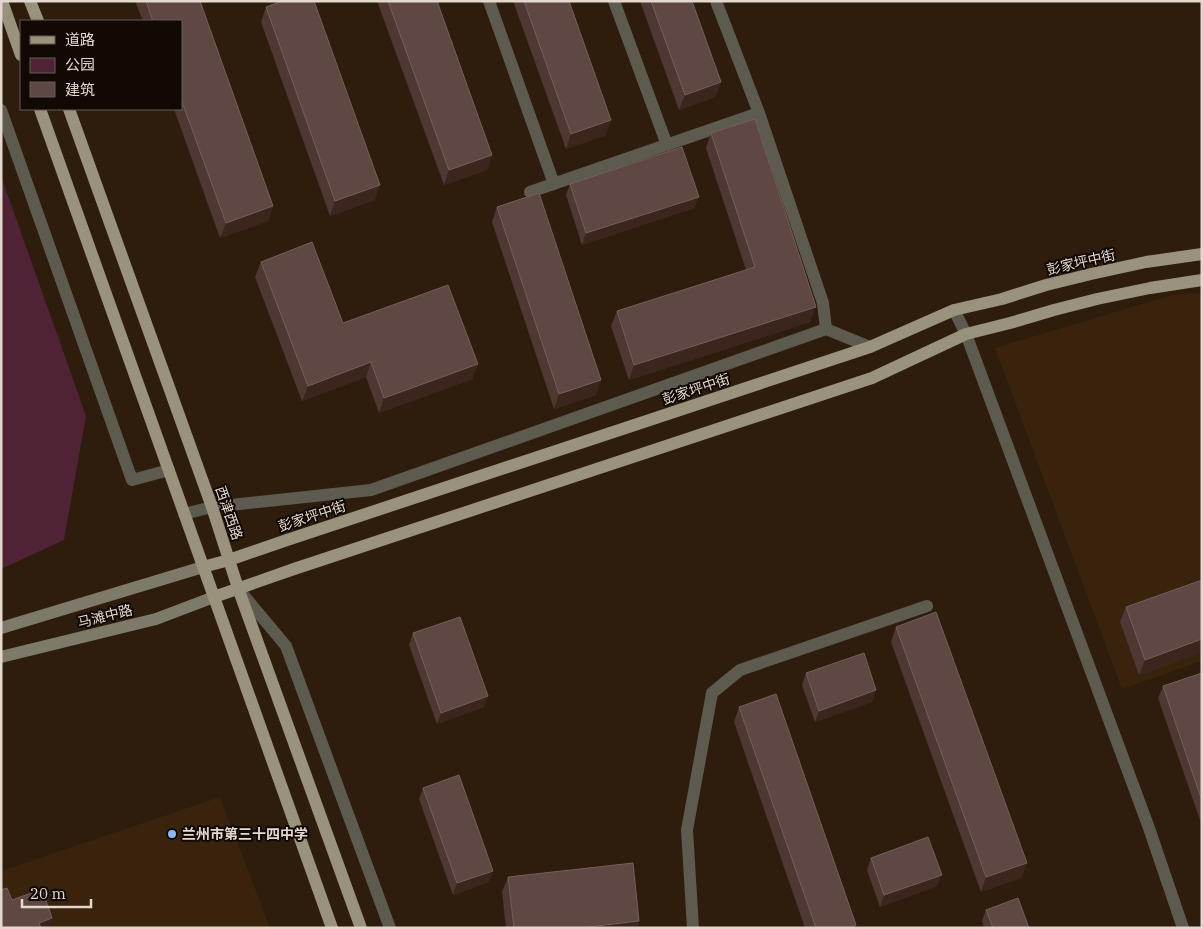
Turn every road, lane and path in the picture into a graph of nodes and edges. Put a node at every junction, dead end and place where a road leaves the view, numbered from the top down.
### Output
1 (2, 1) edge
2 (30, 1) edge
3 (488, 1) edge
4 (614, 1) edge
5 (716, 1) edge
6 (38, 20) edge
7 (20, 52) edge
8 (1, 110) edge
9 (40, 110) edge
10 (69, 110) edge
11 (759, 113) junction
12 (667, 145) junction
13 (554, 184) junction
14 (530, 192) dead end
15 (1202, 254) edge
16 (1202, 280) edge
17 (954, 310) junction
18 (826, 330) junction
19 (966, 334) junction
20 (870, 347) junction
21 (169, 470) junction
22 (212, 507) junction
23 (184, 514) junction
24 (229, 560) junction
25 (203, 568) junction
26 (238, 588) junction
27 (214, 597) junction
28 (927, 606) dead end
29 (1, 628) edge
30 (1, 657) edge
31 (332, 928) edge
32 (361, 928) edge
33 (390, 928) edge
34 (693, 928) edge
35 (1183, 928) edge

1 - 7 main road
2 - 6 main road
3 - 13 street
4 - 12 street
5 - 11 street
8 - 21 street
9 - 21 main road
10 - 22 main road, 西津西路
11 - 12 street
11 - 18 street
12 - 13 street
13 - 14 street
15 - 17 main road, 彭家坪中街
16 - 19 main road
17 - 19 street
17 - 20 main road, 彭家坪中街
18 - 20 street
18 - 22 street
19 - 26 main road
19 - 35 street
20 - 24 main road, 彭家坪中街
21 - 23 main road
22 - 23 street
22 - 24 main road, 西津西路
23 - 25 main road
24 - 25 main road, 彭家坪中街
24 - 26 main road, 西津西路
25 - 27 main road
25 - 29 main road, 马滩中路
26 - 27 main road
26 - 32 main road, 西津西路
26 - 33 street
27 - 30 main road, 马滩中路
27 - 31 main road
28 - 34 street

